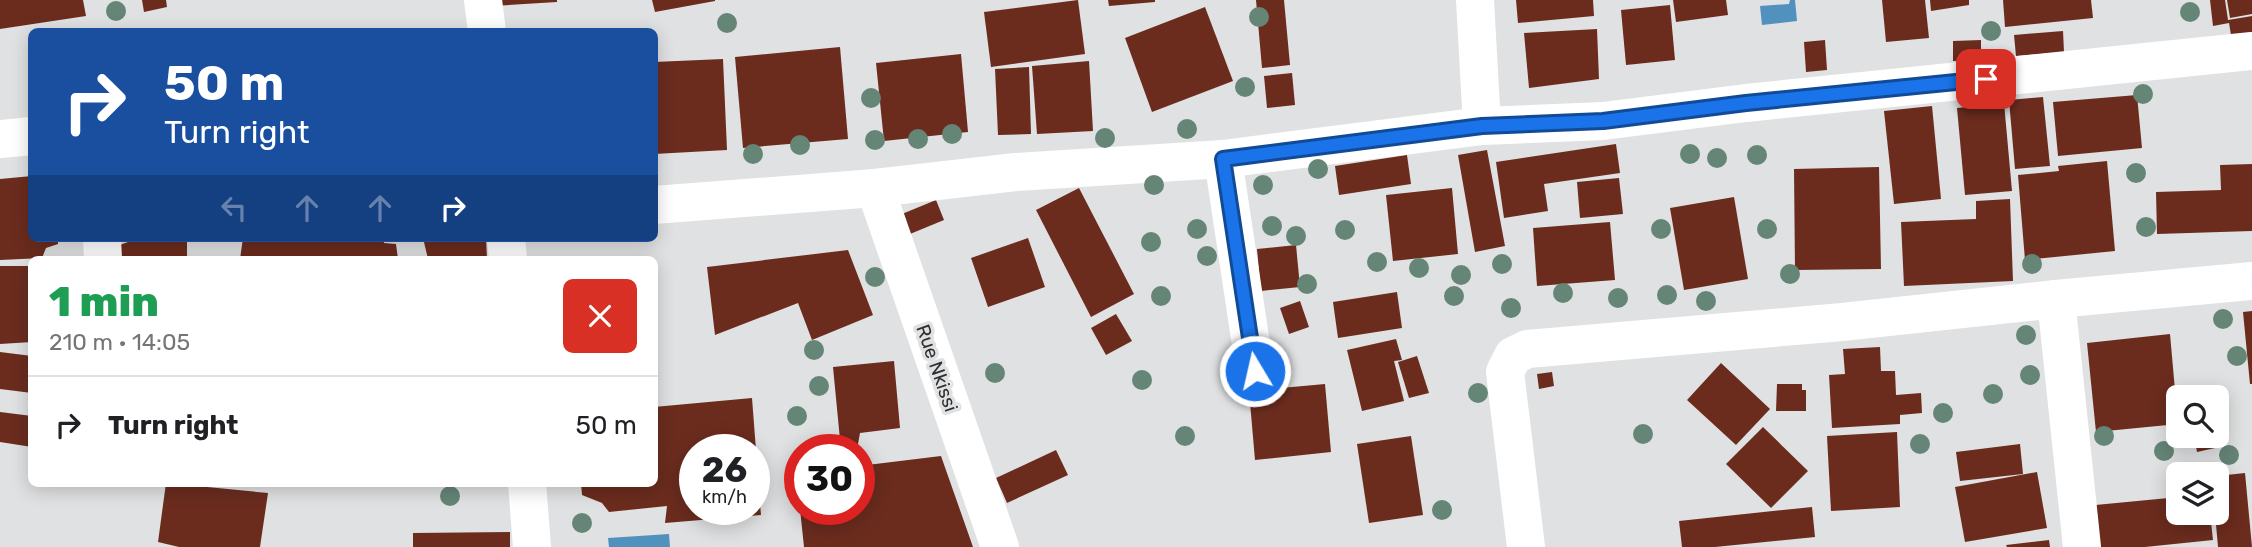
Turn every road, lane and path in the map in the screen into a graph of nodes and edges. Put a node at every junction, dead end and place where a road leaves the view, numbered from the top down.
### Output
1 (483, 0) edge
2 (1475, 0) edge
3 (486, 28) edge
4 (2252, 51) edge
5 (1482, 126) junction
6 (28, 136) edge
7 (0, 139) edge
8 (1223, 159) junction
9 (875, 188) junction
10 (658, 205) edge
11 (2252, 281) edge
12 (2056, 299) junction
13 (1255, 371) dead end
14 (527, 487) edge
15 (532, 547) edge
16 (1000, 547) edge
17 (1525, 547) edge
18 (2082, 547) edge

1 - 3 street
2 - 5 street
4 - 5 street
5 - 8 street
6 - 7 street
8 - 9 street
8 - 13 street
9 - 10 street
9 - 16 street, Rue Nkissi
11 - 12 street
12 - 17 street
12 - 18 street
14 - 15 street

